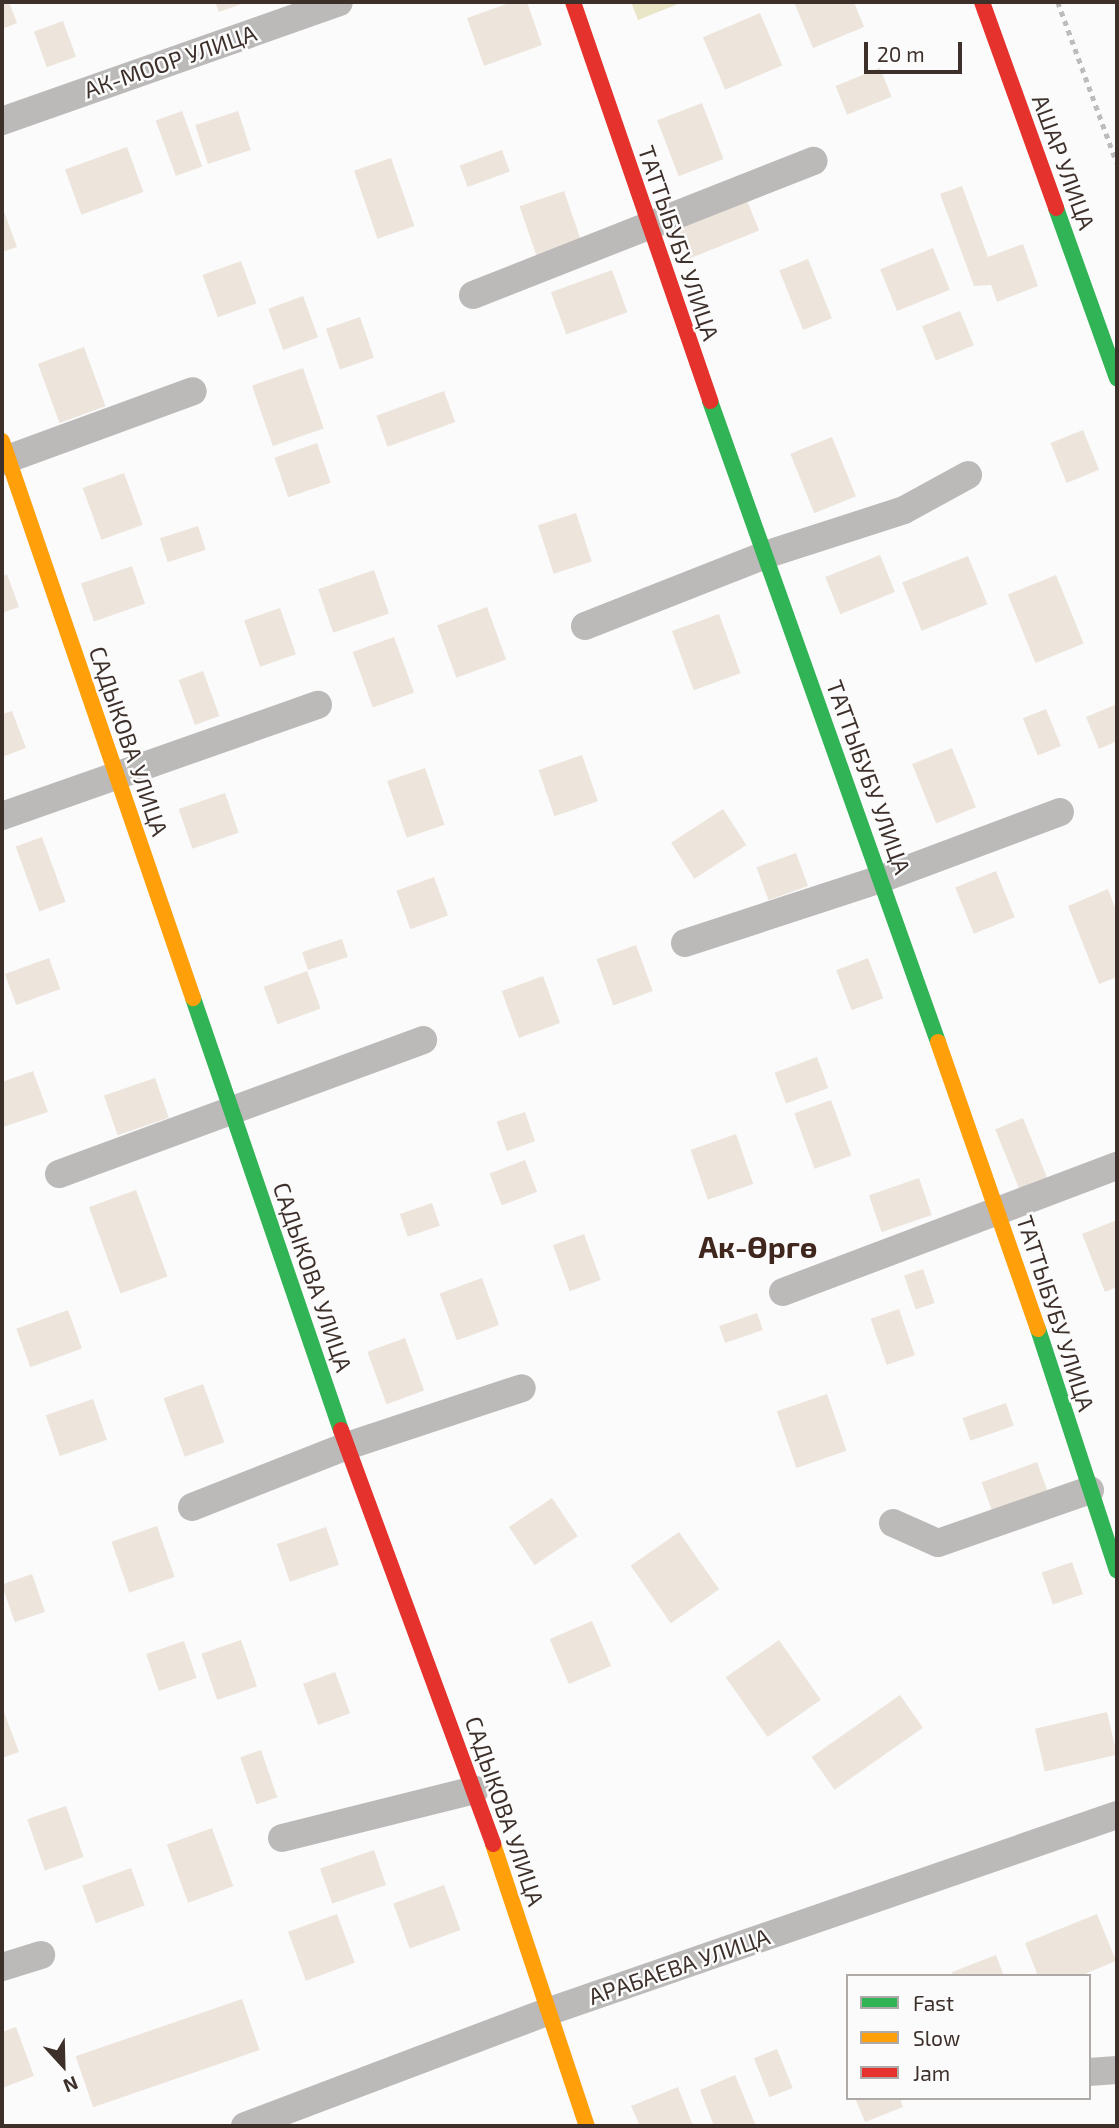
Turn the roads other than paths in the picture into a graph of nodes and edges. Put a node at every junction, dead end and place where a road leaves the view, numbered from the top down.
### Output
1 (339, 2) edge
2 (573, 2) edge
3 (982, 2) edge
4 (2, 121) edge
5 (814, 161) dead end
6 (648, 227) junction
7 (473, 295) dead end
8 (1117, 378) edge
9 (193, 391) dead end
10 (4, 454) edge
11 (968, 475) dead end
12 (765, 555) junction
13 (585, 626) dead end
14 (318, 705) dead end
15 (116, 774) junction
16 (1060, 812) dead end
17 (2, 816) edge
18 (881, 879) junction
19 (685, 943) dead end
20 (423, 1040) dead end
21 (232, 1113) junction
22 (1117, 1166) edge
23 (59, 1174) dead end
24 (998, 1209) junction
25 (783, 1292) dead end
26 (522, 1388) dead end
27 (347, 1446) junction
28 (1090, 1490) junction
29 (192, 1507) dead end
30 (893, 1523) dead end
31 (1111, 1534) edge
32 (1117, 1570) edge
33 (475, 1790) junction
34 (1117, 1815) edge
35 (282, 1838) dead end
36 (41, 1955) dead end
37 (2, 1967) edge
38 (550, 2011) junction
39 (1117, 2070) edge
40 (1091, 2072) edge
41 (245, 2126) edge
42 (587, 2126) edge

1 - 4 street, АК-МООР УЛИЦА
2 - 6 street, ТАТТЫБУБУ УЛИЦА
3 - 8 street, АШАР УЛИЦА
5 - 6 street
6 - 7 street
6 - 12 street, ТАТТЫБУБУ УЛИЦА
9 - 10 street
10 - 15 street, САДЫКОВА УЛИЦА
11 - 12 street
12 - 13 street
12 - 18 street, ТАТТЫБУБУ УЛИЦА
14 - 15 street
15 - 17 street
15 - 21 street, САДЫКОВА УЛИЦА
16 - 18 street
18 - 19 street
18 - 24 street, ТАТТЫБУБУ УЛИЦА
20 - 21 street
21 - 23 street
21 - 27 street, САДЫКОВА УЛИЦА
22 - 24 street
24 - 25 street
24 - 28 street, ТАТТЫБУБУ УЛИЦА
26 - 27 street
27 - 29 street
27 - 33 street, САДЫКОВА УЛИЦА
28 - 30 street
28 - 31 street, ТАТТЫБУБУ УЛИЦА
31 - 32 street, ТАТТЫБУБУ УЛИЦА
33 - 35 street
33 - 38 street, САДЫКОВА УЛИЦА
34 - 38 street, АРАБАЕВА УЛИЦА
36 - 37 street
38 - 41 street, АРАБАЕВА УЛИЦА
38 - 42 street, САДЫКОВА УЛИЦА
39 - 40 street

